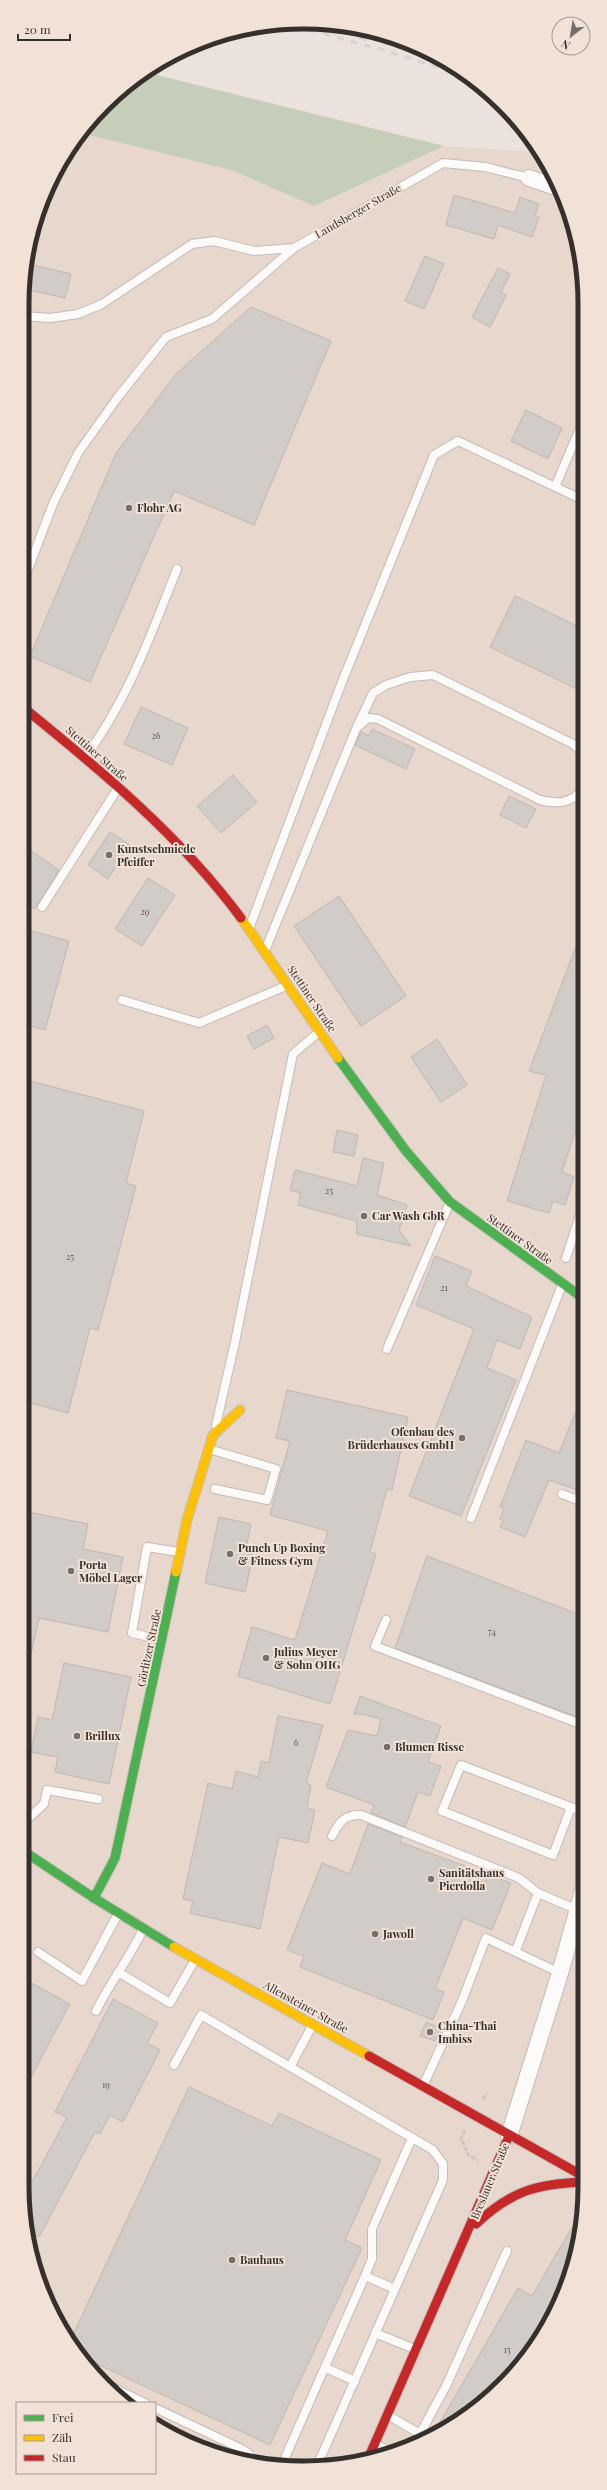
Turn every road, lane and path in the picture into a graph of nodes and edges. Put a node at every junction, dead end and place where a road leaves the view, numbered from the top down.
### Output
1 (529, 178) joint
2 (552, 186) edge
3 (294, 248) junction
4 (29, 316) edge
5 (578, 434) edge
6 (555, 487) junction
7 (578, 498) edge
8 (29, 567) edge
9 (177, 568) dead end
10 (29, 712) edge
11 (356, 729) junction
12 (578, 748) edge
13 (85, 758) junction
14 (118, 787) junction
15 (578, 795) edge
16 (42, 908) dead end
17 (249, 928) junction
18 (265, 950) junction
19 (289, 985) junction
20 (122, 1000) dead end
21 (320, 1031) junction
22 (450, 1202) junction
23 (578, 1221) edge
24 (566, 1258) dead end
25 (562, 1284) junction
26 (578, 1295) edge
27 (387, 1349) dead end
28 (240, 1410) dead end
29 (213, 1435) junction
30 (208, 1449) junction
31 (215, 1489) dead end
32 (562, 1494) dead end
33 (578, 1500) edge
34 (470, 1518) dead end
35 (181, 1553) junction
36 (386, 1620) dead end
37 (162, 1640) junction
38 (578, 1723) edge
39 (98, 1799) dead end
40 (570, 1807) junction
41 (578, 1810) edge
42 (29, 1818) edge
43 (332, 1836) dead end
44 (29, 1855) edge
45 (538, 1893) junction
46 (94, 1898) junction
47 (578, 1910) edge
48 (118, 1913) junction
49 (578, 1917) edge
50 (143, 1928) junction
51 (516, 1950) junction
52 (38, 1952) dead end
53 (195, 1959) junction
54 (118, 1972) junction
55 (560, 1973) junction
56 (96, 2011) dead end
57 (313, 2024) junction
58 (174, 2065) dead end
59 (290, 2068) junction
60 (422, 2086) junction
61 (509, 2136) junction
62 (412, 2138) junction
63 (578, 2173) edge
64 (578, 2182) edge
65 (470, 2230) junction
66 (507, 2251) dead end
67 (366, 2276) junction
68 (395, 2289) junction
69 (376, 2333) junction
70 (417, 2351) junction
71 (326, 2368) junction
72 (354, 2381) junction
73 (121, 2391) edge
74 (143, 2402) edge
75 (156, 2408) edge
76 (388, 2415) junction
77 (422, 2435) edge
78 (375, 2443) junction
79 (385, 2449) edge
80 (371, 2453) edge
81 (250, 2456) edge
82 (284, 2460) edge
83 (320, 2460) edge

1 - 2 street, Landsberger Straße
1 - 3 lane, Landsberger Straße
3 - 4 lane, Landsberger Straße
3 - 8 lane
5 - 6 lane
6 - 7 lane
6 - 17 lane
9 - 13 lane
10 - 13 street, Stettiner Straße
11 - 12 lane
11 - 15 lane
11 - 18 lane
13 - 14 street, Stettiner Straße
14 - 16 lane
14 - 17 street, Stettiner Straße
17 - 18 street, Stettiner Straße
18 - 19 street, Stettiner Straße
19 - 20 lane
19 - 21 street, Stettiner Straße
21 - 22 street, Stettiner Straße
21 - 29 lane
22 - 25 street, Stettiner Straße
22 - 27 lane
23 - 24 lane
25 - 26 street, Stettiner Straße
25 - 34 lane
28 - 29 street, Görlitzer Straße
29 - 30 street, Görlitzer Straße
30 - 31 lane
30 - 35 street, Görlitzer Straße
32 - 33 lane
35 - 37 street, Görlitzer Straße
35 - 37 lane
36 - 38 lane
37 - 46 street, Görlitzer Straße
39 - 42 lane
40 - 40 lane
40 - 41 lane
43 - 45 lane
44 - 46 street, Allensteiner Straße
45 - 47 lane
45 - 51 lane
46 - 48 street, Allensteiner Straße
48 - 50 street, Allensteiner Straße
48 - 52 lane
49 - 55 street, Breslauer Straße
50 - 53 street, Allensteiner Straße
50 - 54 lane
51 - 55 lane
51 - 60 lane
53 - 54 lane
53 - 57 street, Allensteiner Straße
54 - 56 lane
55 - 61 street, Breslauer Straße
57 - 59 lane
57 - 60 street, Allensteiner Straße
58 - 59 lane
59 - 62 lane
60 - 61 street, Allensteiner Straße
61 - 63 street, Allensteiner Straße
61 - 65 street, Breslauer Straße
62 - 67 lane
62 - 68 lane
64 - 65 street
65 - 70 street, Breslauer Straße
66 - 77 lane
67 - 68 lane
67 - 71 lane
68 - 69 lane
69 - 70 lane
69 - 72 lane
70 - 76 street, Breslauer Straße
71 - 72 lane
71 - 82 lane
72 - 83 lane
73 - 74 lane
75 - 81 lane
76 - 77 lane
76 - 78 street, Breslauer Straße
78 - 79 lane
78 - 80 street, Breslauer Straße

